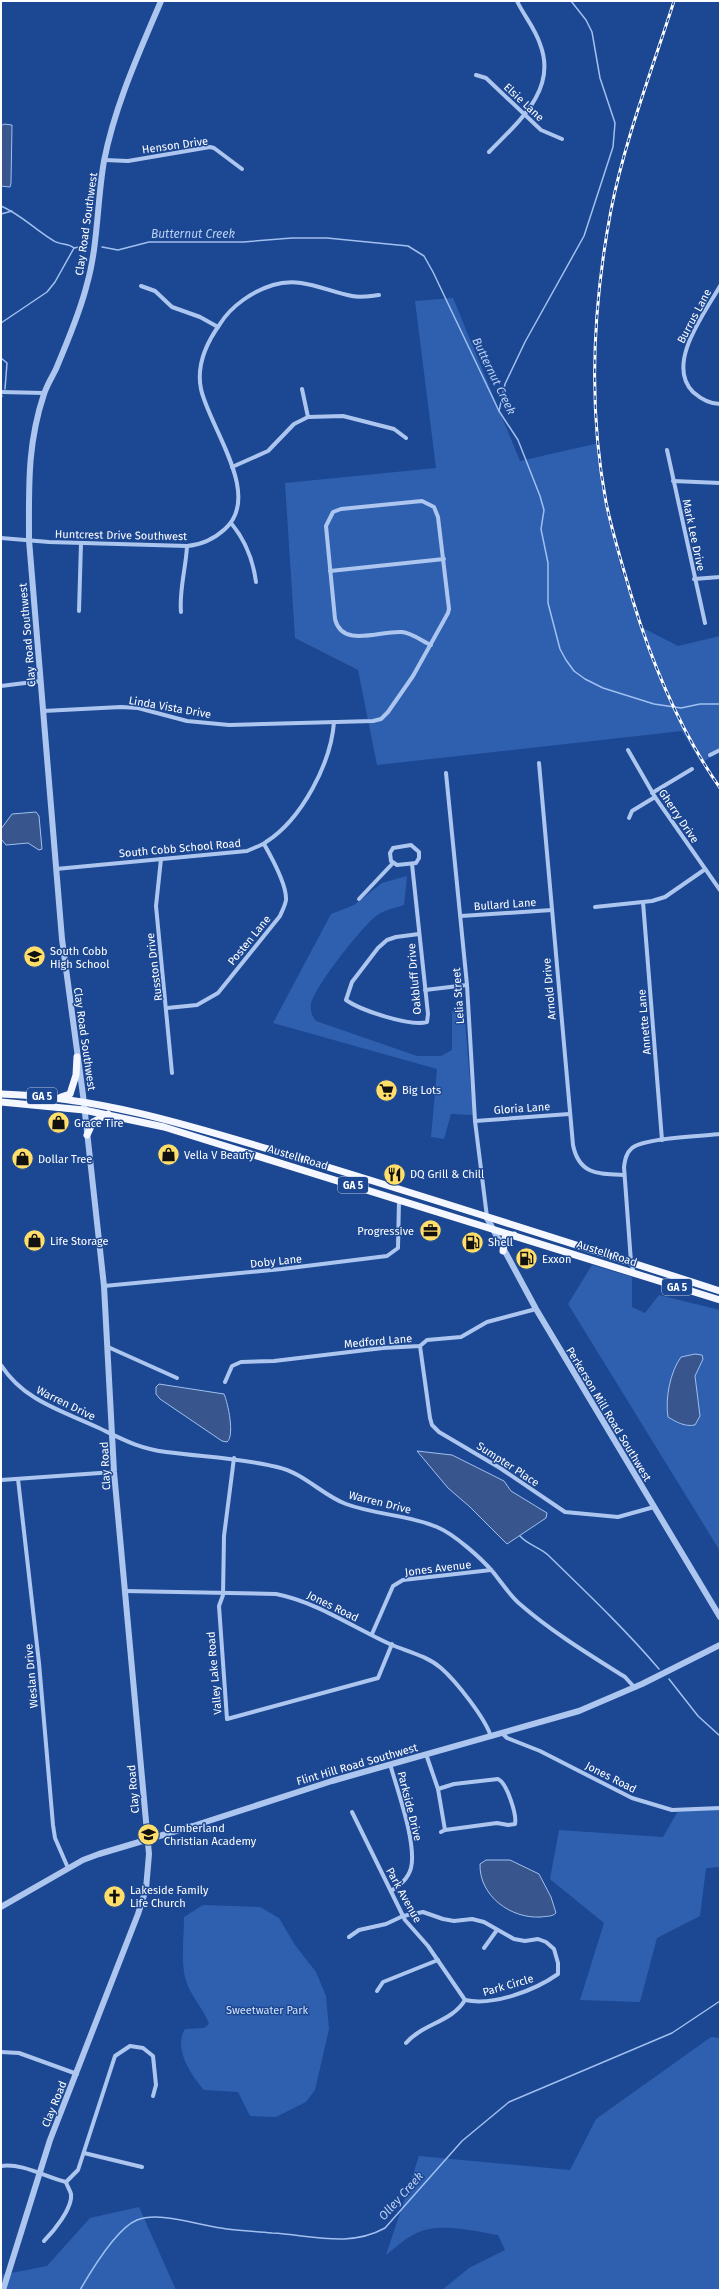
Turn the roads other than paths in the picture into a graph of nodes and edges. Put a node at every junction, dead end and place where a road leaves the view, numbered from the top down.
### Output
1 (161, 1) edge
2 (517, 1) edge
3 (476, 75) dead end
4 (524, 115) junction
5 (562, 139) dead end
6 (489, 152) dead end
7 (105, 160) junction
8 (242, 169) dead end
9 (141, 286) dead end
10 (720, 286) edge
11 (379, 295) dead end
12 (218, 327) junction
13 (302, 389) dead end
14 (1, 392) edge
15 (44, 393) junction
16 (720, 404) edge
17 (308, 417) junction
18 (406, 438) dead end
19 (667, 450) dead end
20 (232, 467) junction
21 (673, 482) junction
22 (720, 483) edge
23 (231, 523) junction
24 (1, 538) edge
25 (29, 540) junction
26 (81, 543) junction
27 (187, 546) junction
28 (444, 559) junction
29 (330, 571) junction
30 (720, 577) edge
31 (694, 579) junction
32 (256, 582) dead end
33 (79, 611) dead end
34 (181, 612) dead end
35 (705, 623) dead end
36 (431, 645) junction
37 (41, 681) junction
38 (1, 686) edge
39 (43, 712) junction
40 (334, 722) junction
41 (628, 750) dead end
42 (720, 750) edge
43 (710, 755) dead end
44 (539, 764) dead end
45 (692, 769) dead end
46 (446, 773) dead end
47 (652, 793) junction
48 (655, 797) junction
49 (630, 818) dead end
50 (264, 844) junction
51 (161, 859) junction
52 (393, 863) junction
53 (412, 864) junction
54 (55, 869) junction
55 (704, 870) junction
56 (720, 890) edge
57 (359, 899) dead end
58 (643, 902) junction
59 (595, 907) dead end
60 (552, 910) junction
61 (461, 916) junction
62 (419, 934) junction
63 (467, 985) junction
64 (425, 990) junction
65 (167, 1008) junction
66 (77, 1057) junction
67 (172, 1074) dead end
68 (1, 1094) edge
69 (58, 1098) junction
70 (83, 1101) junction
71 (1, 1102) edge
72 (84, 1110) junction
73 (108, 1114) junction
74 (569, 1114) junction
75 (475, 1121) junction
76 (720, 1134) edge
77 (87, 1135) junction
78 (662, 1140) junction
79 (624, 1175) junction
80 (400, 1200) junction
81 (487, 1218) junction
82 (491, 1228) junction
83 (514, 1235) junction
84 (503, 1251) junction
85 (630, 1262) junction
86 (634, 1273) junction
87 (104, 1286) junction
88 (720, 1291) edge
89 (720, 1300) edge
90 (536, 1309) junction
91 (420, 1346) junction
92 (108, 1347) junction
93 (1, 1365) edge
94 (178, 1378) dead end
95 (225, 1382) dead end
96 (113, 1436) junction
97 (234, 1458) junction
98 (114, 1472) junction
99 (18, 1479) junction
100 (1, 1480) edge
101 (654, 1508) junction
102 (491, 1570) junction
103 (124, 1591) junction
104 (223, 1594) junction
105 (720, 1617) edge
106 (372, 1634) junction
107 (392, 1644) junction
108 (720, 1645) edge
109 (635, 1688) junction
110 (502, 1733) junction
111 (491, 1737) junction
112 (426, 1754) junction
113 (390, 1764) junction
114 (438, 1789) junction
115 (720, 1808) edge
116 (352, 1812) dead end
117 (147, 1840) junction
118 (68, 1868) junction
119 (391, 1891) junction
120 (1, 1907) edge
121 (403, 1916) junction
122 (497, 1930) junction
123 (349, 1937) dead end
124 (484, 1948) dead end
125 (438, 1960) junction
126 (377, 1991) dead end
127 (464, 2000) junction
128 (406, 2043) dead end
129 (1, 2052) edge
130 (77, 2075) junction
131 (153, 2096) dead end
132 (84, 2153) junction
133 (1, 2166) edge
134 (142, 2167) dead end
135 (40, 2174) junction
136 (66, 2182) junction
137 (44, 2241) dead end
138 (3, 2290) edge

1 - 7 street, Clay Road Southwest
2 - 4 street
3 - 4 street, Elsie Lane
4 - 5 street, Elsie Lane
4 - 6 street
7 - 8 street, Henson Drive
7 - 15 street, Clay Road Southwest
9 - 12 street
10 - 16 street, Burrus Lane
11 - 12 street
12 - 20 street
13 - 17 street
14 - 15 street
15 - 25 street, Clay Road Southwest
17 - 18 street
17 - 20 street
19 - 21 street, Mark Lee Drive
20 - 23 street
21 - 22 street
21 - 31 street, Mark Lee Drive
23 - 27 street, Huntcrest Drive Southwest
23 - 32 street
24 - 25 street, Huntcrest Drive Southwest
25 - 26 street, Huntcrest Drive Southwest
25 - 37 street, Clay Road Southwest
26 - 27 street, Huntcrest Drive Southwest
26 - 33 street
27 - 34 street
28 - 29 street
28 - 29 street
28 - 36 street
29 - 36 street
30 - 31 street
31 - 35 street, Mark Lee Drive
36 - 40 street, Linda Vista Drive
37 - 38 street
37 - 39 street, Clay Road Southwest
39 - 40 street, Linda Vista Drive
39 - 54 street, Clay Road Southwest
40 - 50 street, South Cobb School Road
41 - 47 street, Gherry Drive
42 - 43 street
44 - 60 street, Arnold Drive
45 - 47 street
46 - 61 street, Lelia Street
47 - 48 street, Gherry Drive
48 - 49 street
48 - 55 street, Gherry Drive
50 - 51 street, South Cobb School Road
50 - 65 street, Posten Lane
51 - 54 street, South Cobb School Road
51 - 65 street, Russton Drive
52 - 53 street
52 - 53 street, Oakbluff Drive
52 - 57 street
53 - 62 street, Oakbluff Drive
54 - 66 street, Clay Road Southwest
55 - 56 street, Gherry Drive
55 - 58 street
58 - 59 street
58 - 78 street, Annette Lane
60 - 61 street, Bullard Lane
60 - 74 street, Arnold Drive
61 - 63 street, Lelia Street
62 - 64 street, Oakbluff Drive
62 - 64 street, Oakbluff Drive
63 - 64 street
63 - 75 street, Lelia Street
65 - 67 street, Russton Drive
66 - 69 main road
66 - 70 street, Clay Road Southwest
68 - 69 main road, Austell Road / GA 5
69 - 70 main road, Austell Road / GA 5
70 - 72 street, Clay Road Southwest
70 - 81 main road, Austell Road / GA 5
71 - 72 main road, Austell Road / GA 5
72 - 73 main road, Austell Road / GA 5
72 - 77 street, Clay Road Southwest
73 - 77 main road
73 - 80 main road, Austell Road / GA 5
74 - 75 street, Gloria Lane
74 - 79 street, Arnold Drive
75 - 81 street, Lelia Street
76 - 78 street
77 - 87 street, Clay Road Southwest
78 - 79 street
79 - 85 street
80 - 82 main road, Austell Road / GA 5
80 - 87 street, Doby Lane
81 - 82 street, Perkerson Mill Road Southwest
81 - 85 main road, Austell Road / GA 5
82 - 83 main road, Austell Road / GA 5
82 - 84 street, Perkerson Mill Road Southwest
83 - 84 main road
83 - 86 main road, Austell Road / GA 5
84 - 90 street, Perkerson Mill Road Southwest
85 - 86 street
85 - 88 main road, Austell Road / GA 5
86 - 89 main road, Austell Road / GA 5
87 - 92 street, Clay Road
90 - 91 street, Medford Lane
90 - 101 street, Perkerson Mill Road Southwest
91 - 95 street, Medford Lane
91 - 101 street, Sumpter Place
92 - 94 street
92 - 96 street, Clay Road
93 - 96 street, Warren Drive
96 - 97 street, Warren Drive
96 - 98 street, Clay Road
97 - 102 street, Warren Drive
97 - 104 street, Valley Lake Road
98 - 99 street
98 - 103 street, Clay Road
99 - 100 street
99 - 118 street, Weslan Drive
101 - 105 street, Perkerson Mill Road Southwest
102 - 106 street, Jones Avenue
102 - 109 street, Warren Drive
103 - 104 street, Jones Road
103 - 117 street, Clay Road
104 - 106 street, Jones Road
104 - 107 street, Valley Lake Road
106 - 107 street, Jones Road
107 - 111 street, Jones Road
108 - 109 street, Flint Hill Road Southwest
109 - 110 street, Flint Hill Road Southwest
110 - 111 street, Flint Hill Road Southwest
110 - 115 street, Jones Road
111 - 112 street, Flint Hill Road Southwest
112 - 113 street, Flint Hill Road Southwest
112 - 114 street
113 - 117 street, Flint Hill Road Southwest
113 - 119 street, Parkside Drive
114 - 114 street
116 - 119 street, Park Avenue
117 - 118 street, Flint Hill Road Southwest
117 - 130 street, Clay Road
118 - 120 street, Flint Hill Road Southwest
119 - 121 street, Park Avenue
121 - 122 street, Park Circle
121 - 123 street, Park Circle
121 - 125 street, Park Avenue
122 - 124 street
122 - 127 street, Park Circle
125 - 126 street
125 - 127 street, Park Avenue
127 - 128 street
129 - 130 street
130 - 135 street, Clay Road
131 - 132 street
132 - 134 street
132 - 136 street
133 - 135 street
135 - 136 street
135 - 138 street, Clay Road
136 - 137 street

